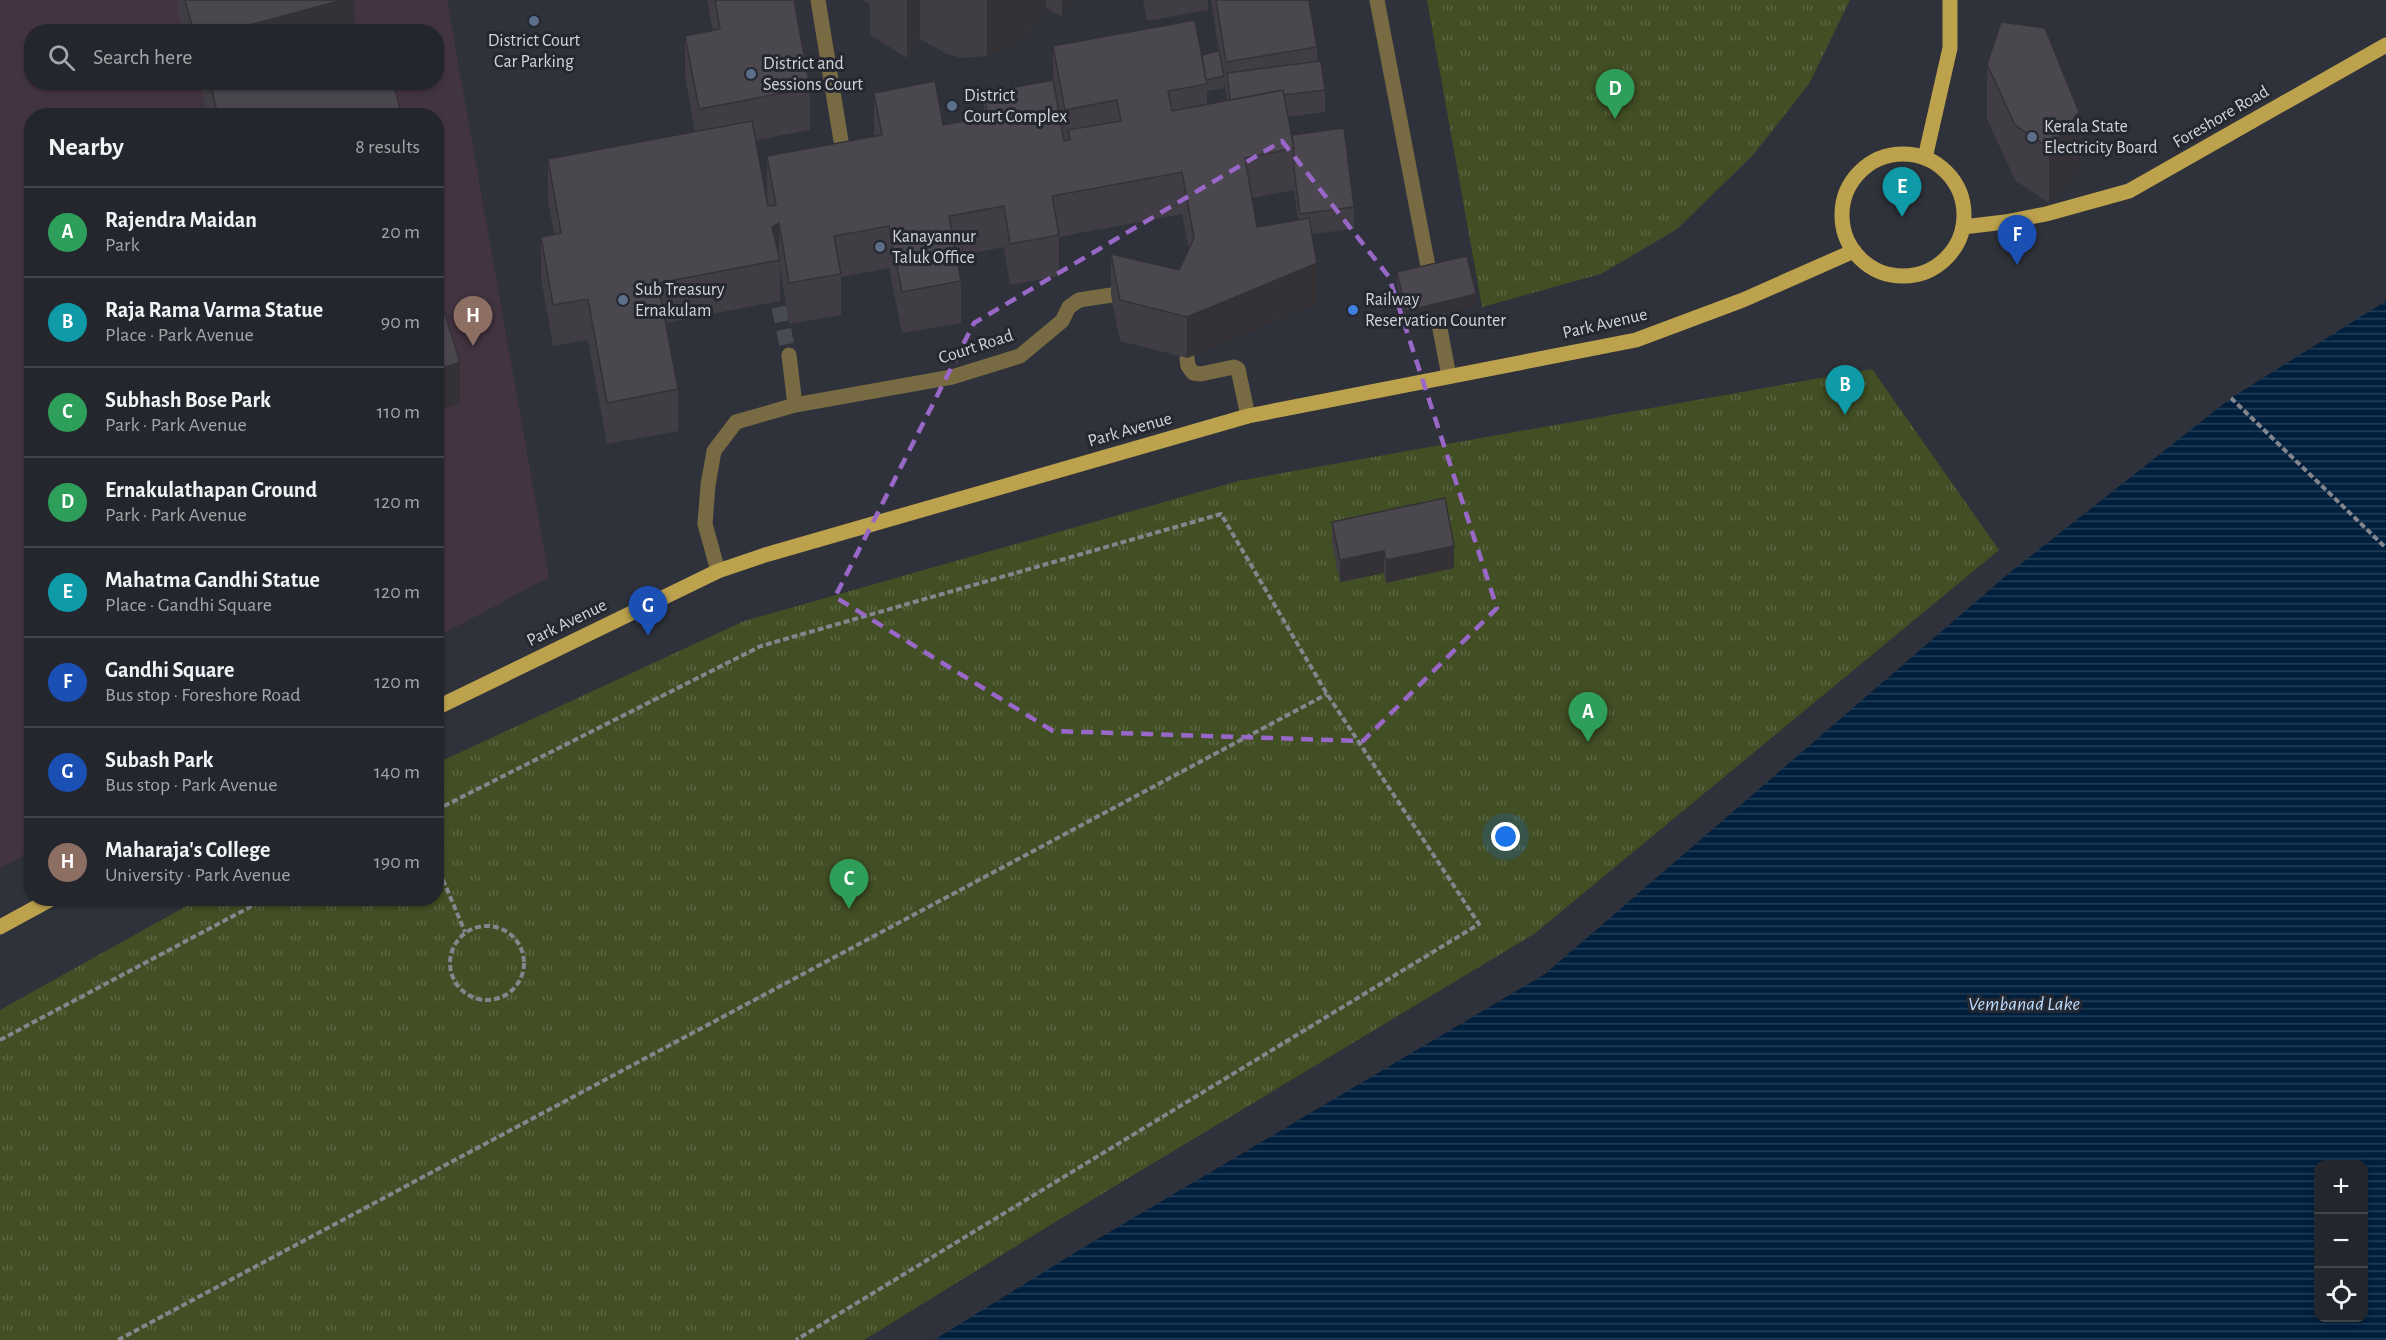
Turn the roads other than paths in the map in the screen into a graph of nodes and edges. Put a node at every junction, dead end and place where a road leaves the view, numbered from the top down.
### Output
1 (818, 0) edge
2 (1377, 0) edge
3 (1950, 0) edge
4 (2386, 45) edge
5 (1925, 158) junction
6 (832, 174) edge
7 (1964, 226) junction
8 (1854, 251) junction
9 (1146, 290) edge
10 (789, 355) tunnel mouth
11 (1187, 358) dead end
12 (1449, 376) junction
13 (795, 405) junction
14 (1248, 416) junction
15 (718, 571) junction
16 (444, 704) edge
17 (38, 906) edge
18 (0, 927) edge

1 - 6 lane
2 - 12 lane
3 - 5 main road
4 - 7 main road, Foreshore Road
5 - 7 main road
5 - 8 main road
7 - 8 main road
8 - 12 main road, Park Avenue
9 - 13 lane, Court Road
10 - 13 lane
11 - 14 lane
12 - 14 main road, Park Avenue
13 - 15 lane, Court Road
14 - 15 main road, Park Avenue
15 - 16 main road, Park Avenue
17 - 18 main road

